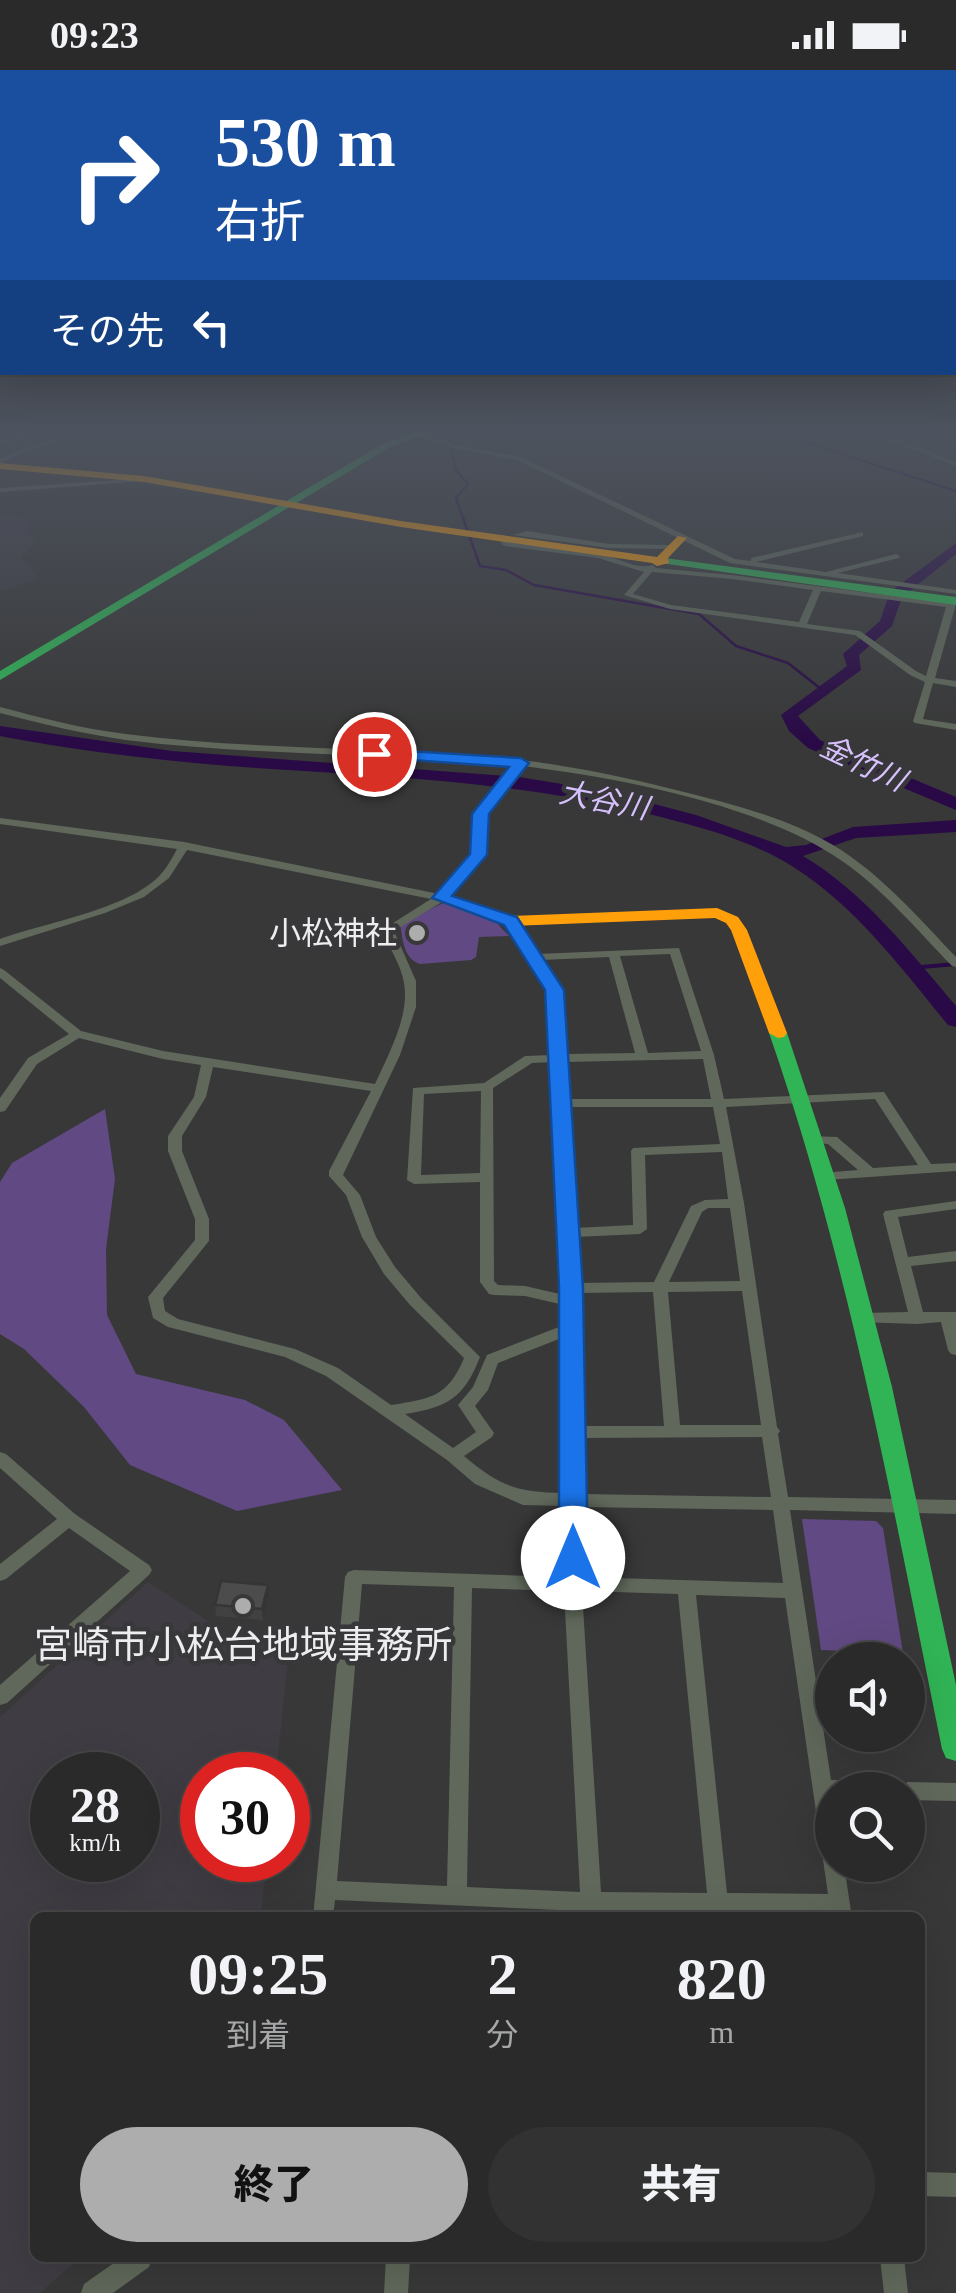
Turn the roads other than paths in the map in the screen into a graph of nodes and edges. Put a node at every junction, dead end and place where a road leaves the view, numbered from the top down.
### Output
1 (245, 532) edge
2 (469, 532) edge
3 (660, 532) edge
4 (660, 532) edge
5 (860, 534) dead end
6 (667, 551) junction
7 (896, 556) dead end
8 (744, 562) junction
9 (823, 574) junction
10 (818, 588) junction
11 (888, 589) junction
12 (955, 600) edge
13 (802, 626) junction
14 (0, 676) edge
15 (928, 680) junction
16 (956, 684) edge
17 (0, 710) edge
18 (956, 728) edge
19 (520, 764) junction
20 (0, 821) edge
21 (184, 846) junction
22 (441, 898) junction
23 (511, 921) junction
24 (0, 943) edge
25 (614, 954) junction
26 (537, 958) junction
27 (956, 964) edge
28 (0, 972) edge
29 (77, 1034) junction
30 (708, 1055) junction
31 (561, 1058) junction
32 (643, 1058) junction
33 (208, 1063) junction
34 (487, 1087) junction
35 (378, 1088) junction
36 (803, 1099) junction
37 (564, 1102) junction
38 (718, 1103) junction
39 (0, 1108) edge
40 (815, 1139) junction
41 (728, 1148) junction
42 (956, 1167) edge
43 (927, 1169) junction
44 (870, 1173) junction
45 (826, 1176) junction
46 (488, 1177) junction
47 (737, 1203) junction
48 (956, 1205) edge
49 (567, 1233) junction
50 (956, 1256) edge
51 (903, 1262) junction
52 (660, 1286) junction
53 (748, 1286) junction
54 (571, 1295) junction
55 (862, 1318) junction
56 (951, 1318) edge
57 (917, 1319) junction
58 (571, 1328) junction
59 (956, 1350) edge
60 (389, 1411) junction
61 (672, 1429) junction
62 (772, 1431) junction
63 (574, 1432) junction
64 (453, 1456) junction
65 (0, 1460) edge
66 (574, 1502) junction
67 (780, 1503) junction
68 (904, 1504) junction
69 (956, 1507) edge
70 (69, 1519) junction
71 (0, 1574) edge
72 (463, 1582) junction
73 (573, 1586) junction
74 (686, 1590) junction
75 (793, 1591) junction
76 (0, 1697) edge
77 (956, 1749) edge
78 (820, 1772) edge
79 (925, 1791) edge
80 (956, 1792) edge
81 (837, 1882) edge
82 (325, 1890) junction
83 (457, 1897) junction
84 (718, 1904) junction
85 (592, 1910) edge
86 (841, 1911) edge
87 (323, 1912) edge
88 (925, 2184) edge
89 (956, 2185) edge
90 (135, 2262) edge
91 (398, 2262) edge
92 (892, 2262) edge
93 (94, 2293) edge
94 (396, 2293) edge
95 (896, 2293) edge

1 - 14 street
2 - 6 street
3 - 6 street
4 - 6 street
5 - 8 street
6 - 8 street
6 - 10 street
6 - 11 street
6 - 13 street
7 - 9 street
8 - 9 street
9 - 11 street
10 - 11 street
10 - 13 street
11 - 12 street
12 - 15 street
13 - 15 street
15 - 16 street
15 - 18 street
17 - 19 street
19 - 22 street
19 - 27 street
20 - 21 street
21 - 22 street
21 - 24 street
22 - 23 street
22 - 35 street
23 - 26 street
23 - 36 street
25 - 26 street
25 - 30 street
25 - 32 street
26 - 31 street
28 - 29 street
29 - 33 street
29 - 39 street
30 - 32 street
30 - 38 street
31 - 32 street
31 - 34 street
31 - 37 street
33 - 35 street
33 - 60 street
34 - 46 street
34 - 46 street
35 - 60 street
36 - 38 street
36 - 40 street
36 - 43 street
37 - 38 street
37 - 49 street
38 - 41 street
40 - 44 street
40 - 45 street
41 - 47 street
41 - 49 street
42 - 43 street
43 - 44 street
44 - 45 street
45 - 55 street
46 - 54 street
47 - 52 street
47 - 53 street
48 - 51 street
49 - 54 street
50 - 51 street
51 - 57 street
52 - 53 street
52 - 54 street
52 - 61 street
53 - 62 street
54 - 58 street
55 - 57 street
55 - 68 street
56 - 57 street
56 - 59 street
58 - 63 street
58 - 64 street
60 - 64 street
61 - 62 street
61 - 63 street
62 - 67 street
63 - 66 street
64 - 66 street
65 - 70 street
66 - 67 street
66 - 73 street
67 - 68 street
67 - 75 street
68 - 69 street
68 - 77 street
70 - 71 street
70 - 76 street
72 - 73 street
72 - 82 street
72 - 83 street
73 - 74 street
73 - 85 street
74 - 75 street
74 - 84 street
75 - 78 street
79 - 80 street
81 - 86 street
82 - 83 street
82 - 87 street
83 - 85 street
84 - 85 street
84 - 86 street
88 - 89 street
90 - 93 street
91 - 94 street
92 - 95 street

